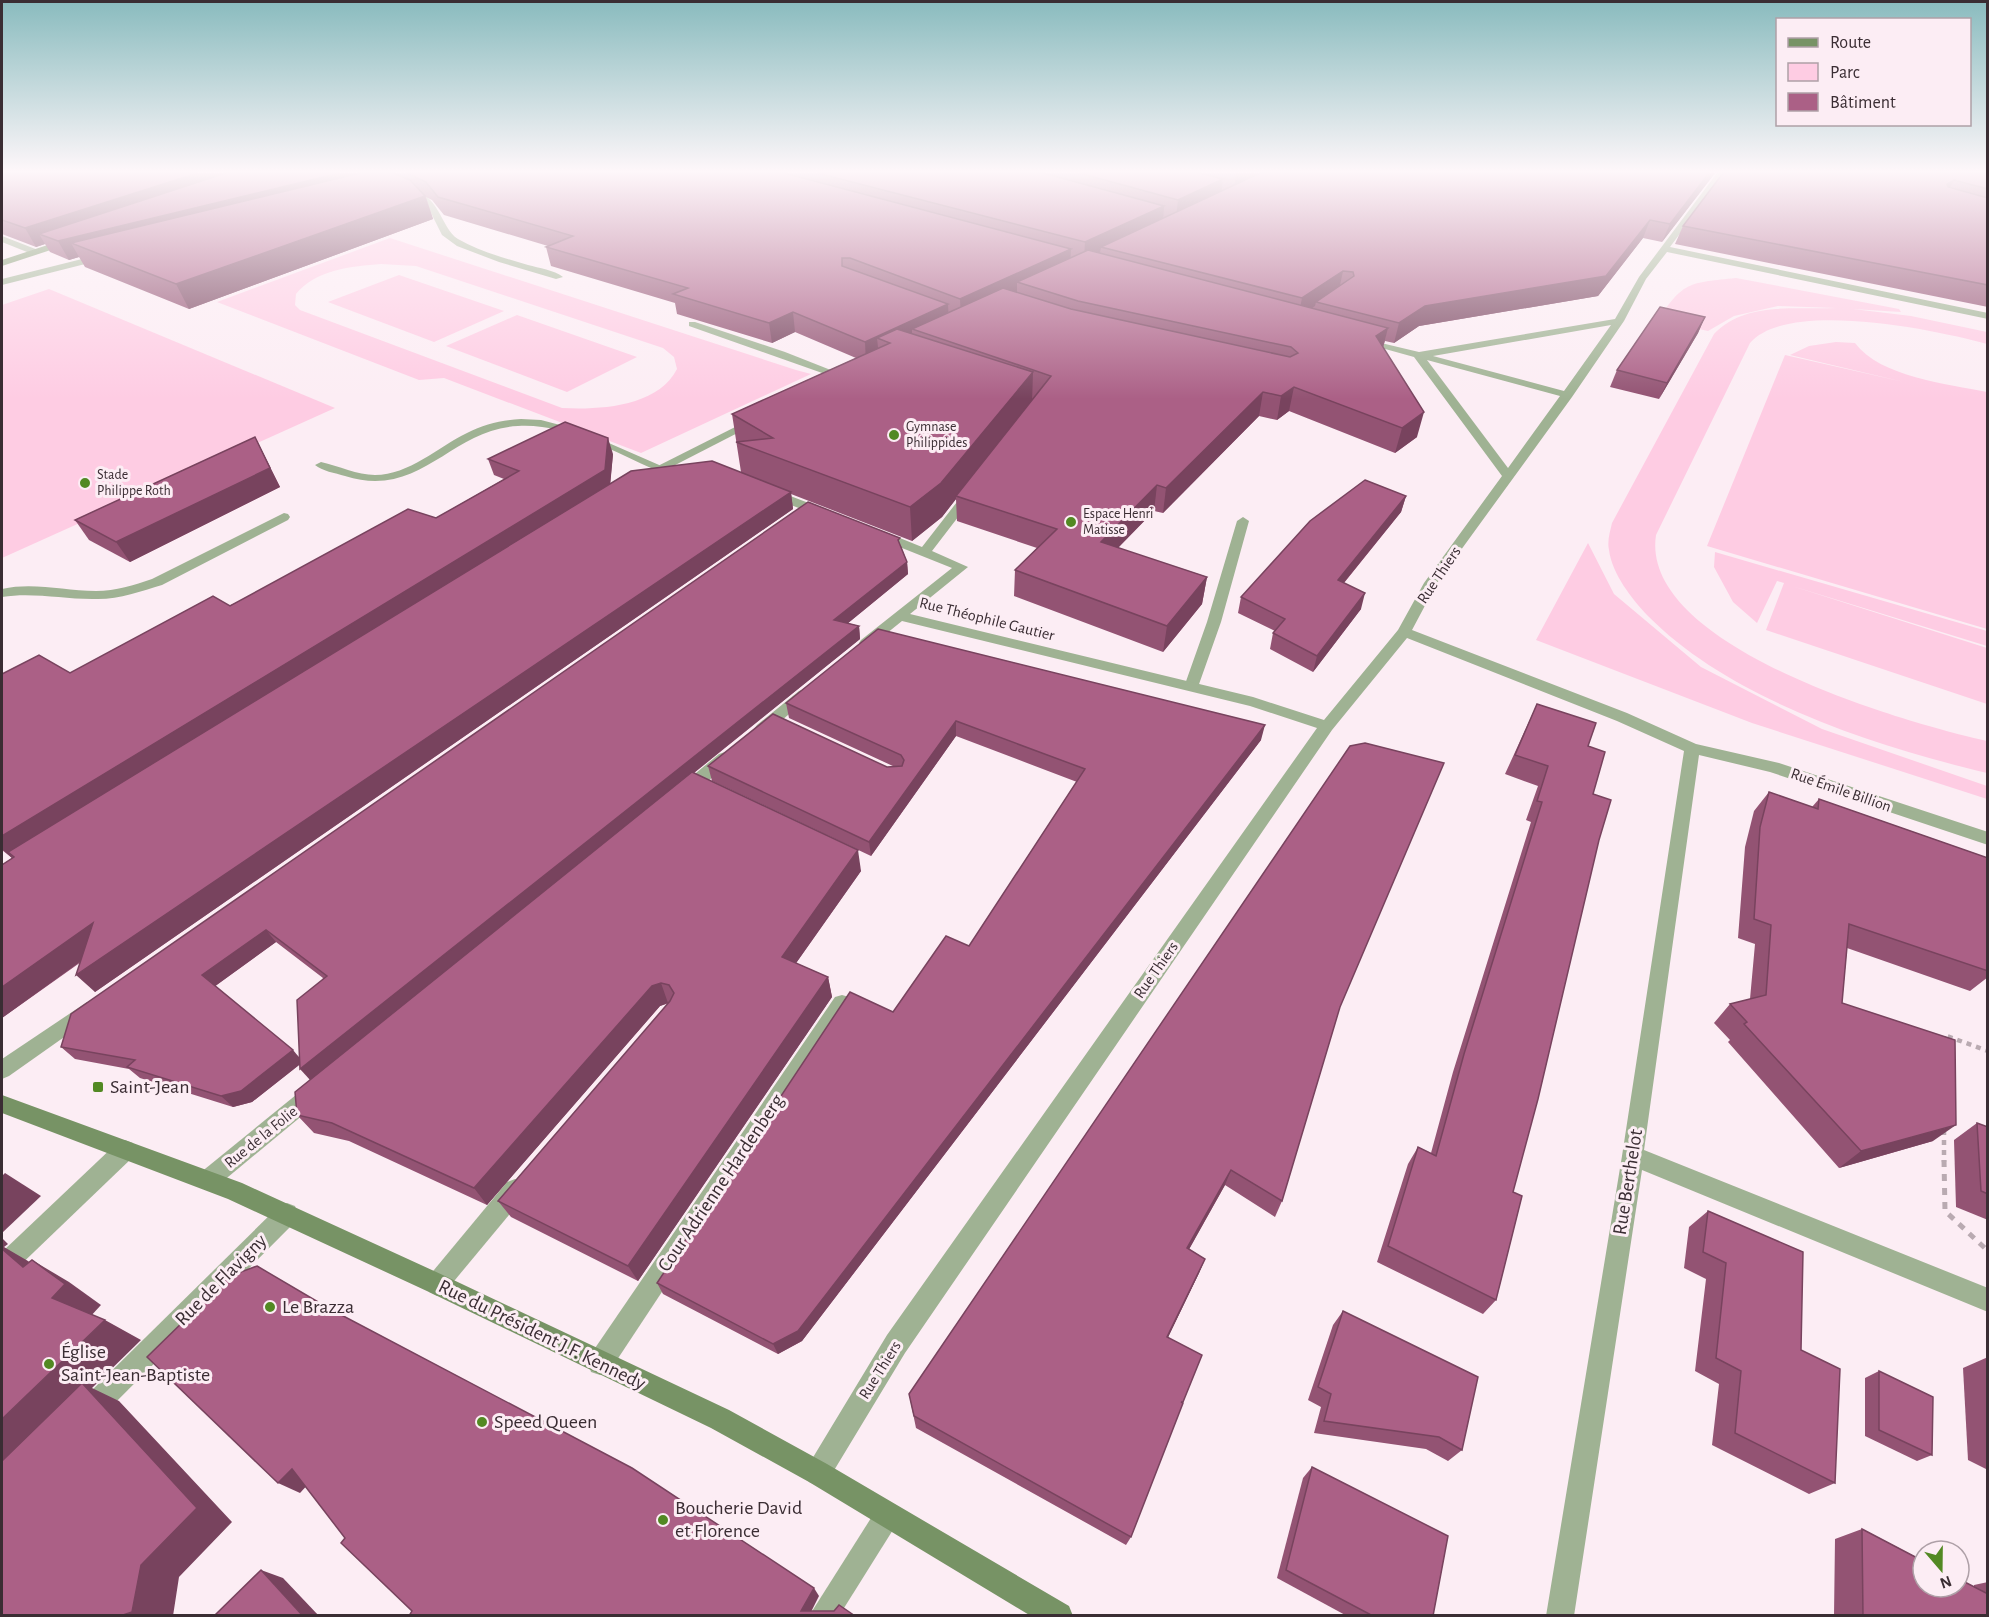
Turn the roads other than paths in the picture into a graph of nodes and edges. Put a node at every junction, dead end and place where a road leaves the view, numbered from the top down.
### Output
1 (25, 248) edge
2 (45, 248) edge
3 (470, 248) edge
4 (1666, 249) joint
5 (34, 252) junction
6 (110, 255) edge
7 (2, 263) edge
8 (559, 277) edge
9 (2, 282) edge
10 (1988, 316) edge
11 (1620, 321) junction
12 (692, 324) edge
13 (1349, 336) edge
14 (1418, 355) junction
15 (856, 373) edge
16 (1568, 396) junction
17 (764, 417) edge
18 (321, 465) dead end
19 (660, 468) junction
20 (1509, 477) junction
21 (980, 481) edge
22 (633, 482) edge
23 (756, 487) edge
24 (808, 507) junction
25 (284, 517) dead end
26 (840, 519) edge
27 (789, 521) edge
28 (1243, 521) dead end
29 (871, 531) edge
30 (924, 552) junction
31 (2, 593) edge
32 (900, 616) junction
33 (1404, 632) junction
34 (855, 653) edge
35 (819, 682) edge
36 (1191, 687) junction
37 (774, 719) junction
38 (1327, 726) junction
39 (794, 728) edge
40 (1692, 748) junction
41 (695, 782) junction
42 (716, 792) edge
43 (668, 805) edge
44 (1988, 839) edge
45 (97, 1003) edge
46 (842, 1003) edge
47 (2, 1070) edge
48 (327, 1083) edge
49 (2, 1104) edge
50 (125, 1150) junction
51 (1633, 1156) junction
52 (531, 1172) edge
53 (208, 1180) junction
54 (287, 1214) junction
55 (2, 1267) edge
56 (437, 1284) junction
57 (1988, 1300) edge
58 (600, 1363) junction
59 (75, 1425) edge
60 (818, 1473) junction
61 (887, 1516) junction
62 (1051, 1613) edge
63 (822, 1616) edge
64 (1560, 1616) edge

1 - 5 street
2 - 5 main road
3 - 8 street
4 - 10 street
4 - 11 street
5 - 7 main road
6 - 9 street
11 - 14 street
11 - 16 street, Rue Thiers
12 - 15 street
13 - 14 street
14 - 16 street
14 - 20 street
16 - 20 street, Rue Thiers
17 - 19 street
18 - 19 street
19 - 22 street
20 - 33 street, Rue Thiers
21 - 30 street
23 - 24 street
24 - 26 street
24 - 27 street
25 - 31 street
28 - 36 street
29 - 30 street, Rue Théophile Gautier
30 - 32 street, Rue Théophile Gautier
32 - 34 street
32 - 36 street, Rue Théophile Gautier
33 - 38 street, Rue Thiers
33 - 40 street, Rue Émile Billion
35 - 37 street
36 - 38 street, Rue Théophile Gautier
37 - 39 street
37 - 41 street
38 - 60 street, Rue Thiers
40 - 44 street, Rue Émile Billion
40 - 51 street, Rue Berthelot
41 - 42 street
41 - 43 street
45 - 47 street
46 - 58 street, Cour Adrienne Hardenberg
48 - 53 street, Rue de la Folie
49 - 50 main road, Rue du Président J.F. Kennedy
50 - 53 main road, Rue du Président J.F. Kennedy
50 - 55 street
51 - 57 street
51 - 64 street, Rue Berthelot
52 - 56 street
53 - 54 main road, Rue du Président J.F. Kennedy
54 - 56 main road, Rue du Président J.F. Kennedy
54 - 59 street, Rue de Flavigny
56 - 58 main road, Rue du Président J.F. Kennedy
58 - 60 main road, Rue du Président J.F. Kennedy
60 - 61 main road, Rue du Président J.F. Kennedy
61 - 62 main road, Rue du Président J.F. Kennedy
61 - 63 street

